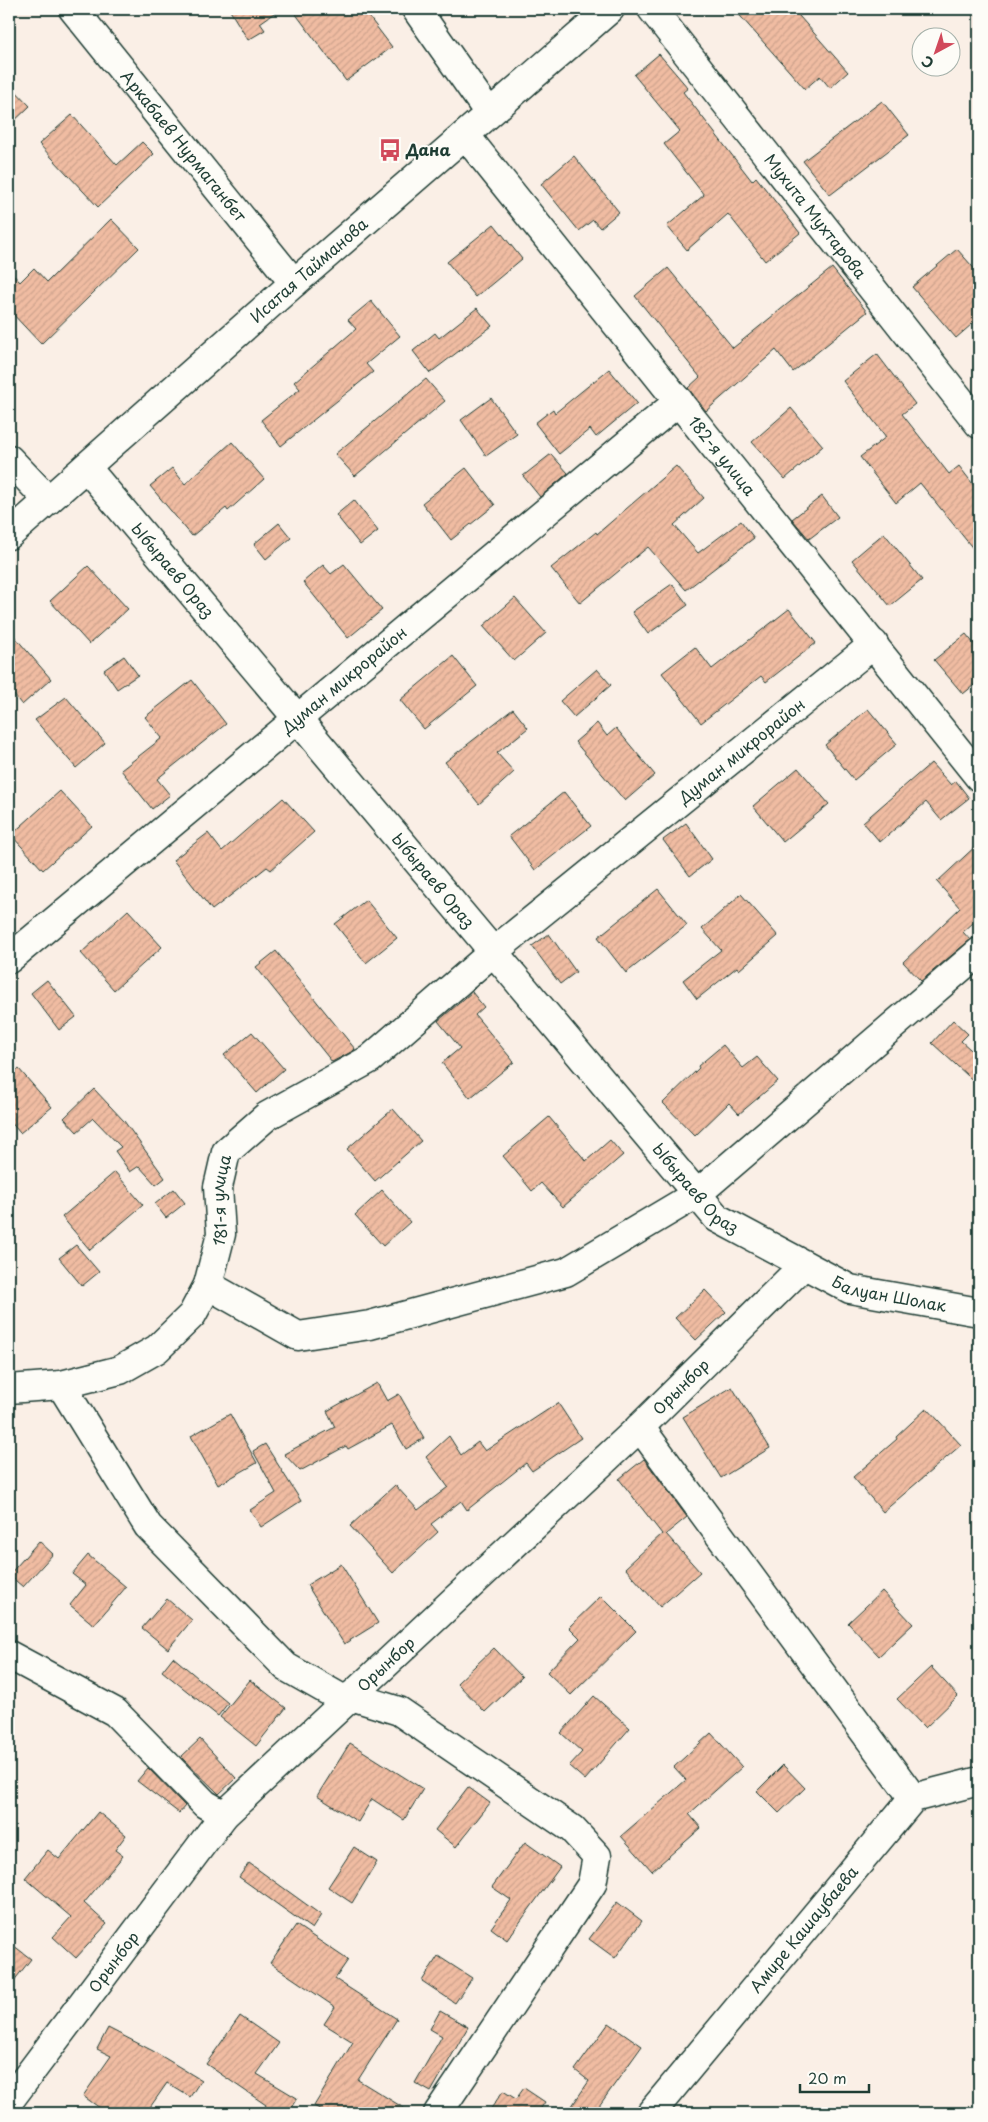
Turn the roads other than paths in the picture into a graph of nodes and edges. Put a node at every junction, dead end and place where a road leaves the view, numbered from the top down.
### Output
1 (73, 9) edge
2 (416, 9) edge
3 (610, 9) edge
4 (664, 13) edge
5 (490, 113) junction
6 (465, 135) junction
7 (294, 282) junction
8 (679, 401) junction
9 (979, 424) edge
10 (9, 459) edge
11 (86, 466) junction
12 (48, 500) junction
13 (9, 535) edge
14 (874, 644) junction
15 (297, 717) junction
16 (979, 777) edge
17 (493, 952) junction
18 (979, 952) edge
19 (9, 959) edge
20 (697, 1194) junction
21 (804, 1265) junction
22 (208, 1285) junction
23 (979, 1312) edge
24 (61, 1385) junction
25 (9, 1389) edge
26 (640, 1427) junction
27 (9, 1655) edge
28 (349, 1699) junction
29 (979, 1781) edge
30 (913, 1798) junction
31 (224, 1815) junction
32 (9, 2101) edge
33 (438, 2113) edge
34 (651, 2113) edge

1 - 7 street, Аркабаев Нурмаганбет
2 - 5 street
3 - 5 street, Исатая Тайманова
4 - 9 street, Мухита Мухтарова
5 - 6 street, Исатая Тайманова
6 - 7 street, Исатая Тайманова
6 - 8 street, 182-я улица
7 - 11 street, Исатая Тайманова
8 - 14 street, 182-я улица
8 - 15 street, Думан микрорайон
10 - 12 street
11 - 12 street, Исатая Тайманова
11 - 15 street, Ыбыраев Ораз
12 - 13 street, Исатая Тайманова
14 - 16 street, 182-я улица
14 - 17 street, Думан микрорайон
15 - 17 street, Ыбыраев Ораз
15 - 19 street, Думан микрорайон
17 - 20 street, Ыбыраев Ораз
17 - 22 street, 181-я улица
18 - 20 street
20 - 21 street, Ыбыраев Ораз
20 - 22 street
21 - 23 street, Балуан Шолак
21 - 26 street, Орынбор
22 - 24 street, 181-я улица
24 - 25 street, 181-я улица
24 - 28 street
26 - 28 street, Орынбор
26 - 30 street
27 - 31 street
28 - 31 street, Орынбор
28 - 33 street
29 - 30 street
30 - 34 street, Амире Кашаубаева
31 - 32 street, Орынбор

